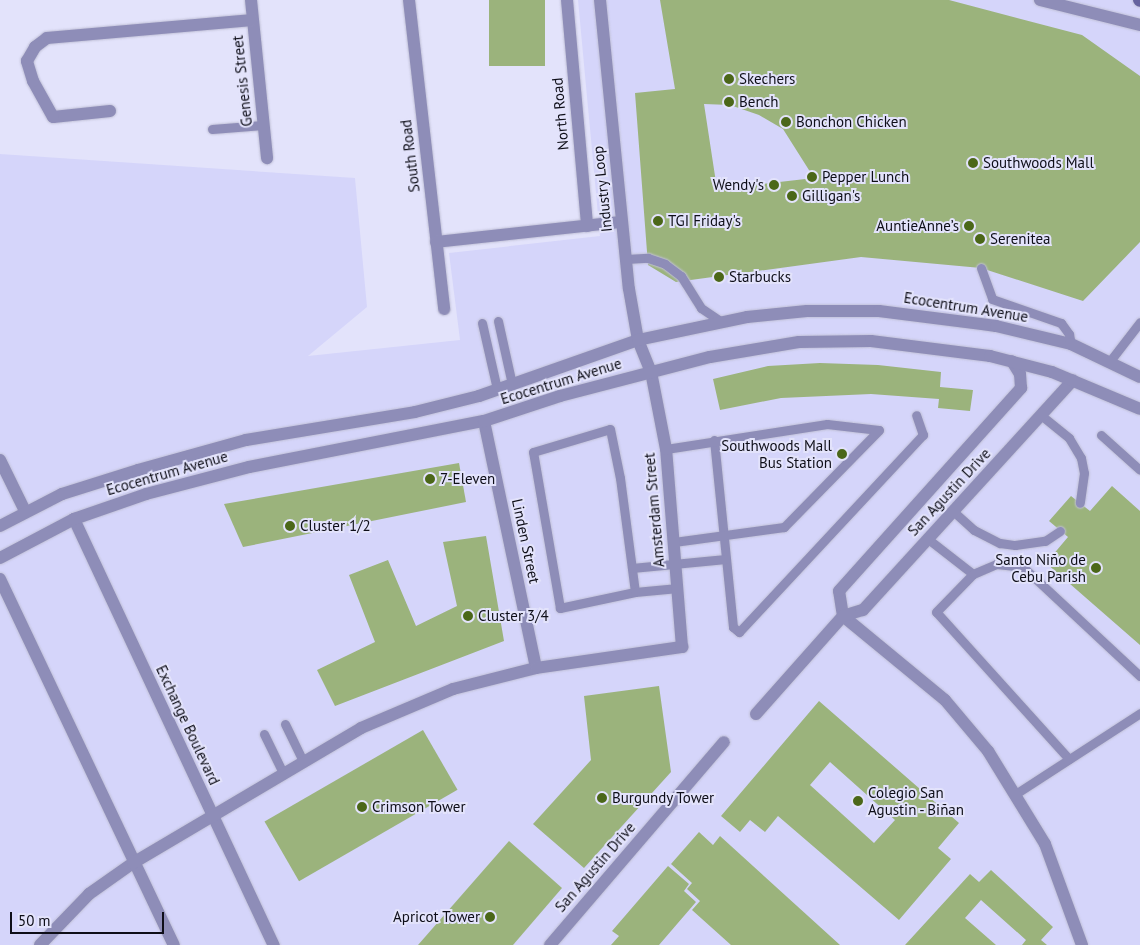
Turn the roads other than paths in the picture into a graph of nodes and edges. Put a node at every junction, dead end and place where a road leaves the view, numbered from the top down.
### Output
1 (251, 0) edge
2 (408, 0) edge
3 (567, 0) edge
4 (600, 0) edge
5 (1040, 0) edge
6 (252, 20) junction
7 (1140, 25) edge
8 (110, 111) dead end
9 (263, 124) junction
10 (212, 128) dead end
11 (267, 158) dead end
12 (621, 222) junction
13 (586, 226) junction
14 (436, 242) junction
15 (626, 259) junction
16 (981, 268) dead end
17 (444, 309) dead end
18 (498, 321) dead end
19 (722, 322) junction
20 (1140, 322) edge
21 (482, 323) dead end
22 (638, 340) junction
23 (1071, 344) junction
24 (1012, 360) junction
25 (1110, 360) junction
26 (651, 372) junction
27 (1140, 377) edge
28 (1073, 380) junction
29 (512, 384) junction
30 (497, 389) junction
31 (1140, 409) edge
32 (916, 414) dead end
33 (1042, 416) junction
34 (484, 421) junction
35 (1102, 435) dead end
36 (714, 440) junction
37 (666, 449) junction
38 (0, 460) edge
39 (1140, 470) edge
40 (1080, 503) dead end
41 (24, 512) junction
42 (954, 512) junction
43 (74, 519) junction
44 (0, 526) edge
45 (1060, 531) dead end
46 (724, 537) junction
47 (928, 539) junction
48 (674, 542) junction
49 (0, 558) edge
50 (726, 558) junction
51 (675, 563) junction
52 (632, 568) junction
53 (973, 574) junction
54 (0, 579) edge
55 (678, 588) junction
56 (635, 592) junction
57 (843, 616) junction
58 (536, 668) junction
59 (1140, 676) edge
60 (1140, 713) edge
61 (756, 714) dead end
62 (285, 724) dead end
63 (264, 734) dead end
64 (724, 742) dead end
65 (1069, 759) junction
66 (303, 761) junction
67 (283, 773) junction
68 (1017, 793) junction
69 (212, 816) junction
70 (133, 864) junction
71 (40, 945) edge
72 (174, 945) edge
73 (274, 945) edge
74 (550, 945) edge
75 (1082, 945) edge

1 - 6 street, Genesis Street
2 - 14 street, South Road
3 - 13 street, North Road
4 - 12 street, Industry Loop
5 - 7 street
6 - 8 street
6 - 9 street, Genesis Street
9 - 10 lane
9 - 11 street, Genesis Street
12 - 13 street
12 - 15 street, Industry Loop
13 - 14 street
14 - 17 street, South Road
15 - 19 lane
15 - 22 street, Industry Loop
16 - 23 lane
18 - 29 lane
19 - 22 street, Ecocentrum Avenue
19 - 23 street, Ecocentrum Avenue
20 - 25 lane
21 - 30 lane
22 - 26 street, Industry Loop
22 - 29 street, Ecocentrum Avenue
23 - 25 street, Ecocentrum Avenue
24 - 26 street, Ecocentrum Avenue
24 - 28 street, Ecocentrum Avenue
24 - 57 street, San Agustin Drive
25 - 27 street, Ecocentrum Avenue
26 - 34 street, Ecocentrum Avenue
26 - 37 street, Amsterdam Street
28 - 31 street, Ecocentrum Avenue
28 - 33 street, San Agustin Drive
29 - 30 street, Ecocentrum Avenue
30 - 41 street, Ecocentrum Avenue
32 - 50 lane
33 - 40 lane
33 - 42 street, San Agustin Drive
34 - 43 street, Ecocentrum Avenue
34 - 58 street, Linden Street
35 - 39 lane
36 - 37 lane
36 - 46 lane
36 - 46 lane
37 - 48 street, Amsterdam Street
38 - 41 street
41 - 44 street, Ecocentrum Avenue
42 - 45 lane
42 - 47 street, San Agustin Drive
43 - 49 street, Ecocentrum Avenue
43 - 69 street, Exchange Boulevard
46 - 48 lane
46 - 50 lane
47 - 53 lane
47 - 57 street, San Agustin Drive
48 - 51 street, Amsterdam Street
50 - 51 lane
51 - 52 lane
51 - 55 street, Amsterdam Street
52 - 56 lane
52 - 56 lane
53 - 59 lane
53 - 65 lane
54 - 70 street
55 - 56 lane
55 - 58 street, Amsterdam Street
57 - 61 street, San Agustin Drive
57 - 68 street
58 - 66 street
60 - 65 lane
62 - 66 lane
63 - 67 lane
64 - 74 street, San Agustin Drive
65 - 68 lane
66 - 67 street
67 - 69 street
68 - 75 street
69 - 70 street
69 - 73 street, Exchange Boulevard
70 - 71 street
70 - 72 street

